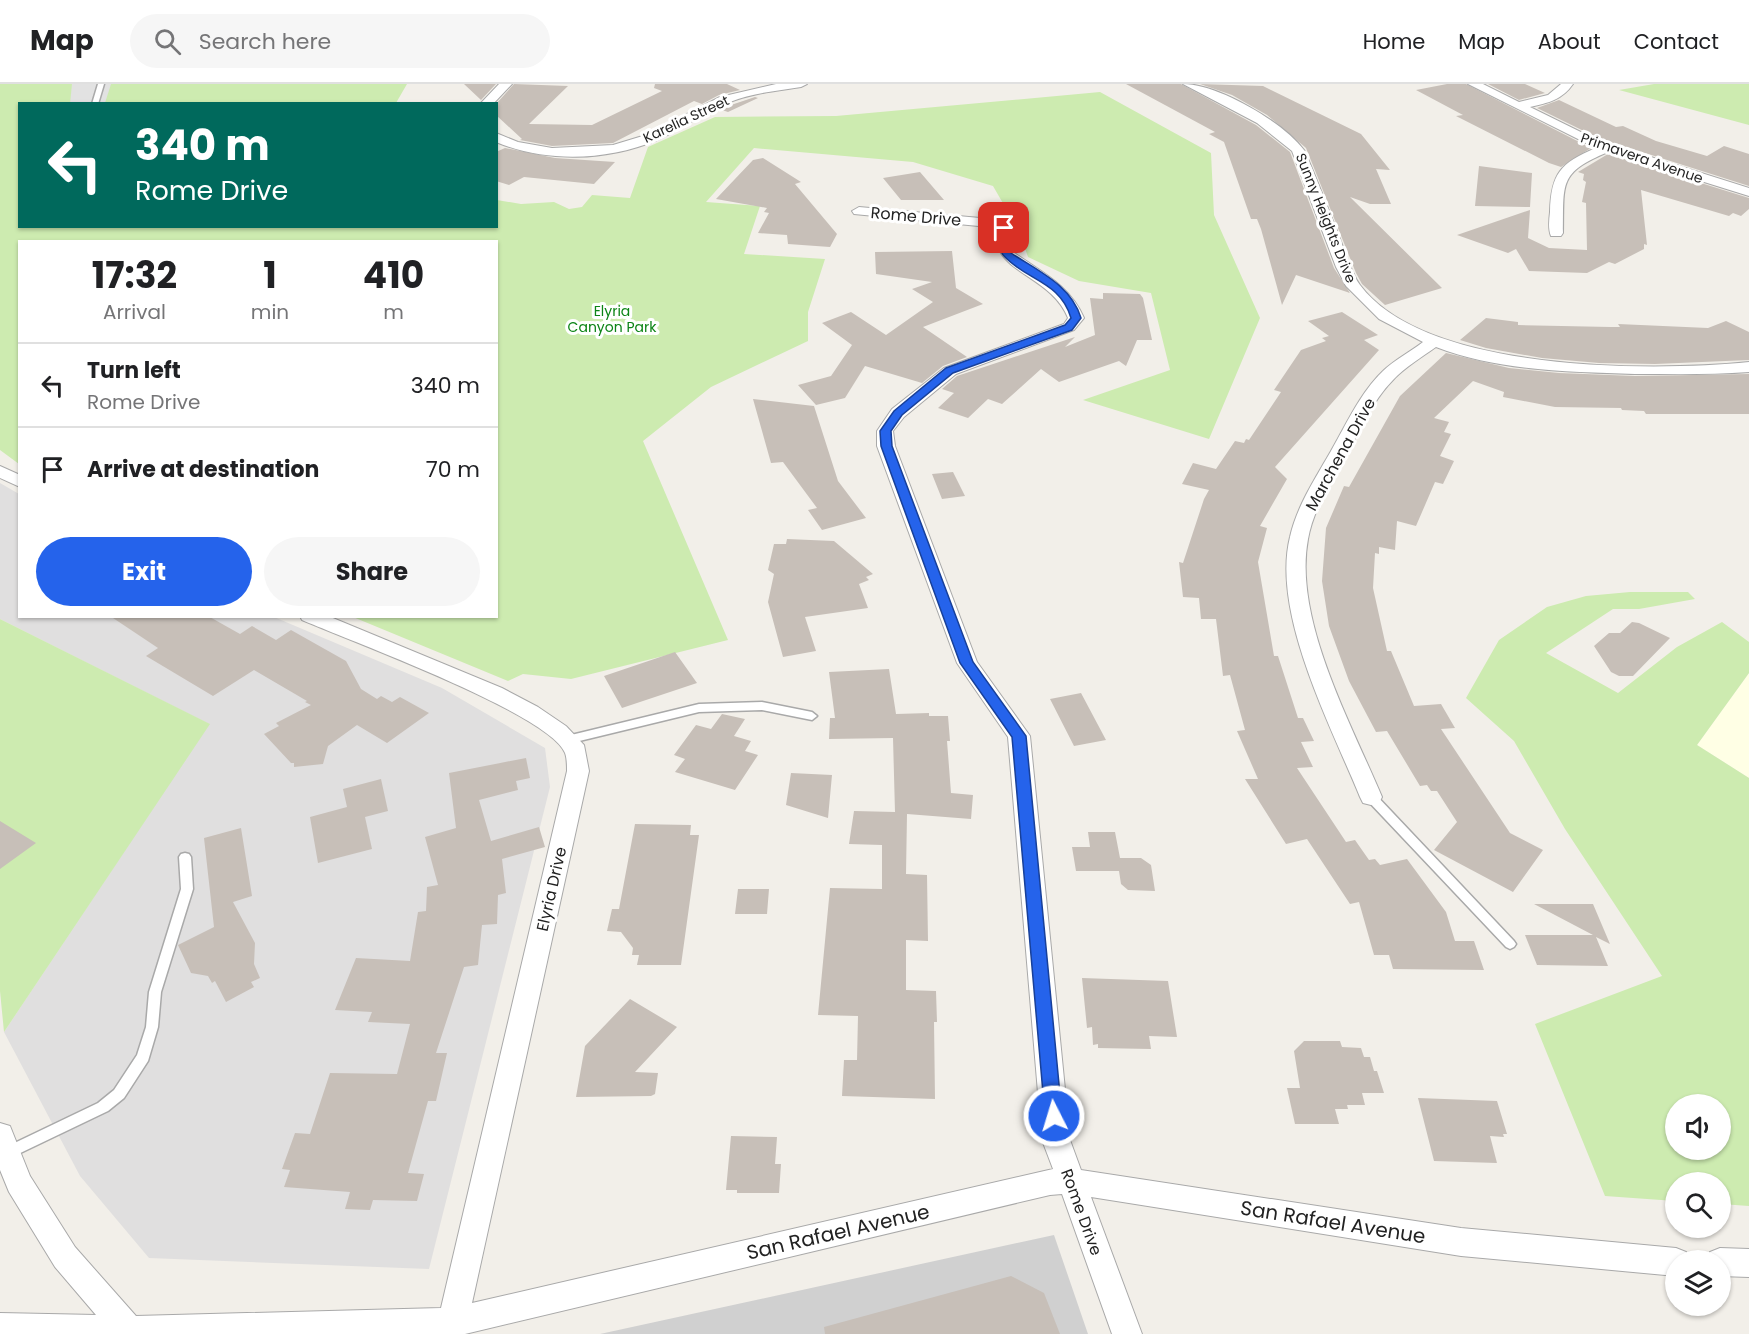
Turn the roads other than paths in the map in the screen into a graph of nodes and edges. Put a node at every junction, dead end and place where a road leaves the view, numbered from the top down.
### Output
1 (101, 84) edge
2 (506, 84) edge
3 (801, 84) edge
4 (1189, 84) edge
5 (1474, 84) edge
6 (1568, 84) edge
7 (96, 102) edge
8 (488, 102) edge
9 (1517, 106) junction
10 (498, 138) edge
11 (1606, 148) junction
12 (1749, 192) edge
13 (859, 211) dead end
14 (1556, 233) dead end
15 (1435, 341) junction
16 (1749, 367) edge
17 (0, 471) edge
18 (18, 481) edge
19 (314, 618) edge
20 (812, 716) dead end
21 (567, 740) junction
22 (1371, 797) joint
23 (185, 857) dead end
24 (1510, 944) dead end
25 (3, 1144) edge
26 (1071, 1181) junction
27 (1665, 1261) edge
28 (1731, 1262) edge
29 (1749, 1263) edge
30 (0, 1328) edge
31 (452, 1328) edge
32 (128, 1333) edge
33 (1126, 1334) edge

1 - 7 lane
2 - 8 street
3 - 10 street, Karelia Street
4 - 15 street, Sunny Heights Drive
5 - 9 street, Primavera Avenue
6 - 9 street
9 - 11 street, Primavera Avenue
11 - 12 street, Primavera Avenue
11 - 14 street
13 - 26 street, Rome Drive
15 - 16 street, Sunny Heights Drive
15 - 22 street, Marchena Drive
17 - 18 street
19 - 21 street
20 - 21 lane
21 - 31 street, Elyria Drive
22 - 24 lane
23 - 25 lane
25 - 32 street
26 - 27 street, San Rafael Avenue
26 - 31 street, San Rafael Avenue
26 - 33 street, Rome Drive
28 - 29 street
30 - 32 street, San Rafael Avenue
31 - 32 street, San Rafael Avenue

